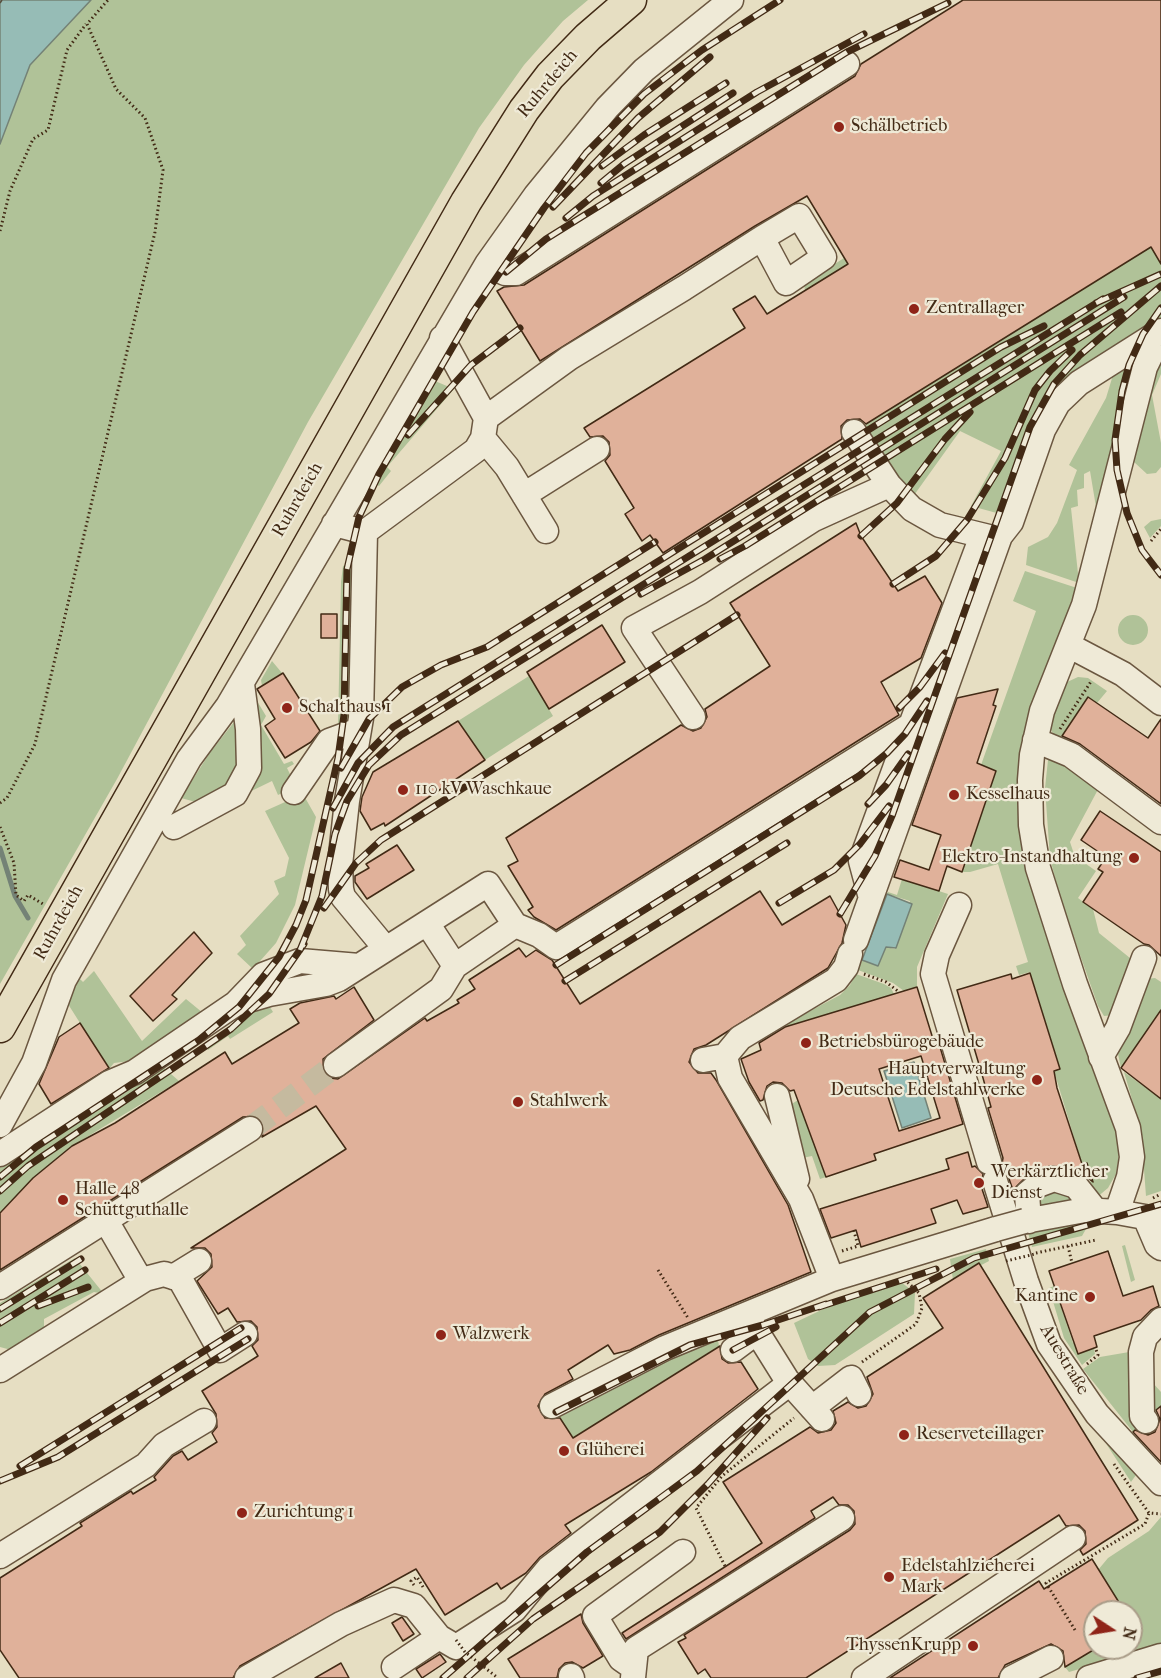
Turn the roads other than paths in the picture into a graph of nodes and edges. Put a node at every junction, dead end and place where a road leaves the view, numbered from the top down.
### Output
1 (631, 0) edge
2 (731, 0) edge
3 (847, 64) dead end
4 (762, 238) junction
5 (487, 264) junction
6 (1161, 332) edge
7 (442, 338) junction
8 (484, 428) junction
9 (854, 432) dead end
10 (597, 449) dead end
11 (889, 485) junction
12 (524, 495) junction
13 (334, 524) junction
14 (546, 531) dead end
15 (364, 532) junction
16 (991, 536) junction
17 (1068, 645) junction
18 (242, 684) junction
19 (1161, 703) edge
20 (693, 717) dead end
21 (911, 725) junction
22 (359, 730) junction
23 (1045, 738) junction
24 (294, 792) dead end
25 (1161, 822) edge
26 (174, 827) dead end
27 (871, 898) junction
28 (959, 905) dead end
29 (427, 923) junction
30 (515, 925) junction
31 (386, 949) junction
32 (1144, 958) dead end
33 (455, 966) junction
34 (0, 1027) edge
35 (1101, 1057) junction
36 (336, 1065) tunnel mouth
37 (777, 1096) dead end
38 (0, 1125) edge
39 (250, 1129) tunnel mouth
40 (0, 1154) edge
41 (801, 1199) junction
42 (1106, 1211) junction
43 (1153, 1218) edge
44 (105, 1219) junction
45 (1027, 1221) junction
46 (1161, 1248) edge
47 (199, 1261) dead end
48 (173, 1277) junction
49 (3, 1279) edge
50 (832, 1280) junction
51 (141, 1281) junction
52 (1161, 1320) edge
53 (752, 1324) junction
54 (245, 1334) dead end
55 (733, 1350) dead end
56 (1151, 1353) edge
57 (0, 1370) edge
58 (790, 1383) junction
59 (859, 1394) dead end
60 (552, 1406) dead end
61 (204, 1421) dead end
62 (1146, 1421) dead end
63 (1161, 1483) edge
64 (842, 1518) dead end
65 (1073, 1538) dead end
66 (683, 1552) dead end
67 (0, 1556) edge
68 (447, 1638) junction
69 (1161, 1656) edge
70 (1051, 1659) dead end
71 (394, 1667) dead end
72 (634, 1673) edge
73 (247, 1678) edge
74 (864, 1678) edge
75 (1012, 1678) edge
76 (1089, 1678) edge

1 - 34 main road, Ruhrdeich
2 - 5 lane
3 - 5 lane
4 - 4 lane
4 - 8 lane
5 - 7 lane
6 - 16 lane
6 - 17 lane
7 - 8 lane
7 - 13 lane
8 - 12 lane
8 - 15 lane
9 - 11 lane
10 - 12 lane
11 - 16 lane
11 - 20 lane
12 - 14 lane
13 - 15 lane
13 - 18 lane
15 - 22 lane
16 - 21 lane
16 - 27 lane
17 - 19 lane
17 - 23 lane
18 - 26 lane
18 - 38 lane
21 - 27 lane
21 - 30 lane
22 - 24 lane
22 - 31 lane
23 - 25 lane
23 - 35 lane
27 - 41 lane
28 - 63 lane, Auestraße
29 - 30 lane
29 - 31 lane
29 - 33 lane
30 - 33 lane
31 - 40 lane
32 - 35 lane
33 - 36 lane
35 - 42 lane
37 - 41 lane
39 - 44 lane
41 - 50 lane
42 - 43 lane
42 - 45 lane
42 - 45 lane
43 - 46 lane
44 - 49 lane
44 - 51 lane
45 - 50 lane, bridge
47 - 48 lane
48 - 51 lane
48 - 54 lane
50 - 53 lane
51 - 57 lane
52 - 56 lane
53 - 55 lane
53 - 58 lane
53 - 60 lane
56 - 62 lane
58 - 59 lane
58 - 68 lane
61 - 67 lane
64 - 72 lane
65 - 74 lane
66 - 72 lane
68 - 71 lane
68 - 73 lane
69 - 76 lane
70 - 75 lane

